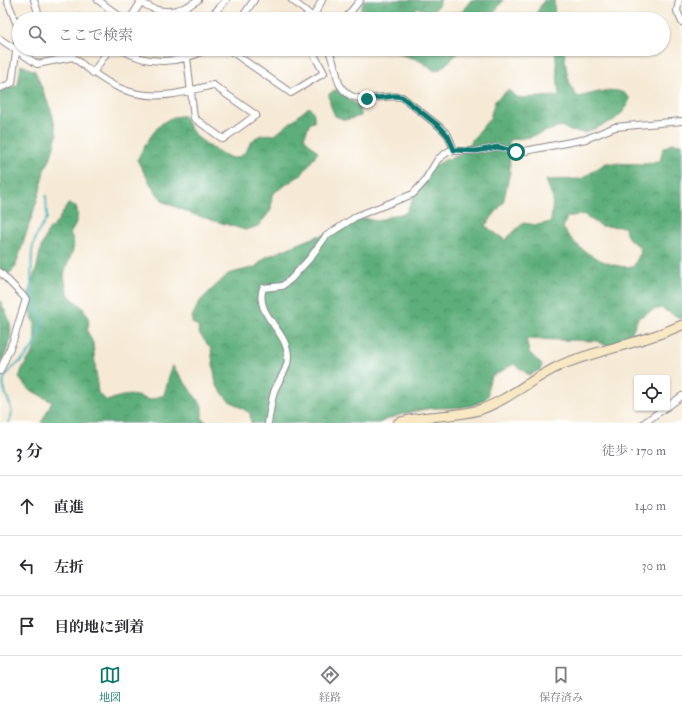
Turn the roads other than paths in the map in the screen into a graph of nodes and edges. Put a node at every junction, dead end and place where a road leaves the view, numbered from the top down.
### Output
1 (8, 0) edge
2 (34, 0) edge
3 (98, 0) edge
4 (198, 0) edge
5 (226, 0) edge
6 (254, 0) edge
7 (292, 0) edge
8 (322, 0) edge
9 (360, 0) edge
10 (678, 0) edge
11 (140, 1) edge
12 (12, 12) edge
13 (38, 12) edge
14 (114, 12) edge
15 (134, 12) edge
16 (215, 12) edge
17 (246, 12) edge
18 (305, 12) edge
19 (315, 12) edge
20 (351, 12) edge
21 (682, 22) edge
22 (0, 39) edge
23 (12, 48) edge
24 (15, 56) edge
25 (24, 56) edge
26 (104, 56) edge
27 (133, 56) edge
28 (191, 56) edge
29 (238, 56) edge
30 (315, 56) edge
31 (331, 56) edge
32 (186, 58) junction
33 (93, 73) junction
34 (1, 87) edge
35 (190, 90) junction
36 (682, 121) edge
37 (454, 150) junction
38 (0, 272) edge
39 (682, 325) edge
40 (0, 371) edge
41 (682, 396) edge
42 (670, 404) edge
43 (660, 411) edge
44 (268, 423) edge
45 (398, 423) edge
46 (644, 423) edge

1 - 12 street
2 - 13 street
3 - 14 street
4 - 11 street
5 - 16 street
6 - 17 street
7 - 18 street
8 - 19 street
9 - 20 street
10 - 21 street
11 - 15 street
22 - 23 street
24 - 34 street
25 - 33 street
26 - 33 street
27 - 32 street
28 - 32 street
29 - 30 street
31 - 37 street
32 - 35 street
33 - 35 street
35 - 35 street
36 - 37 street
37 - 44 street
38 - 40 street
39 - 45 street
41 - 42 street
43 - 46 street

